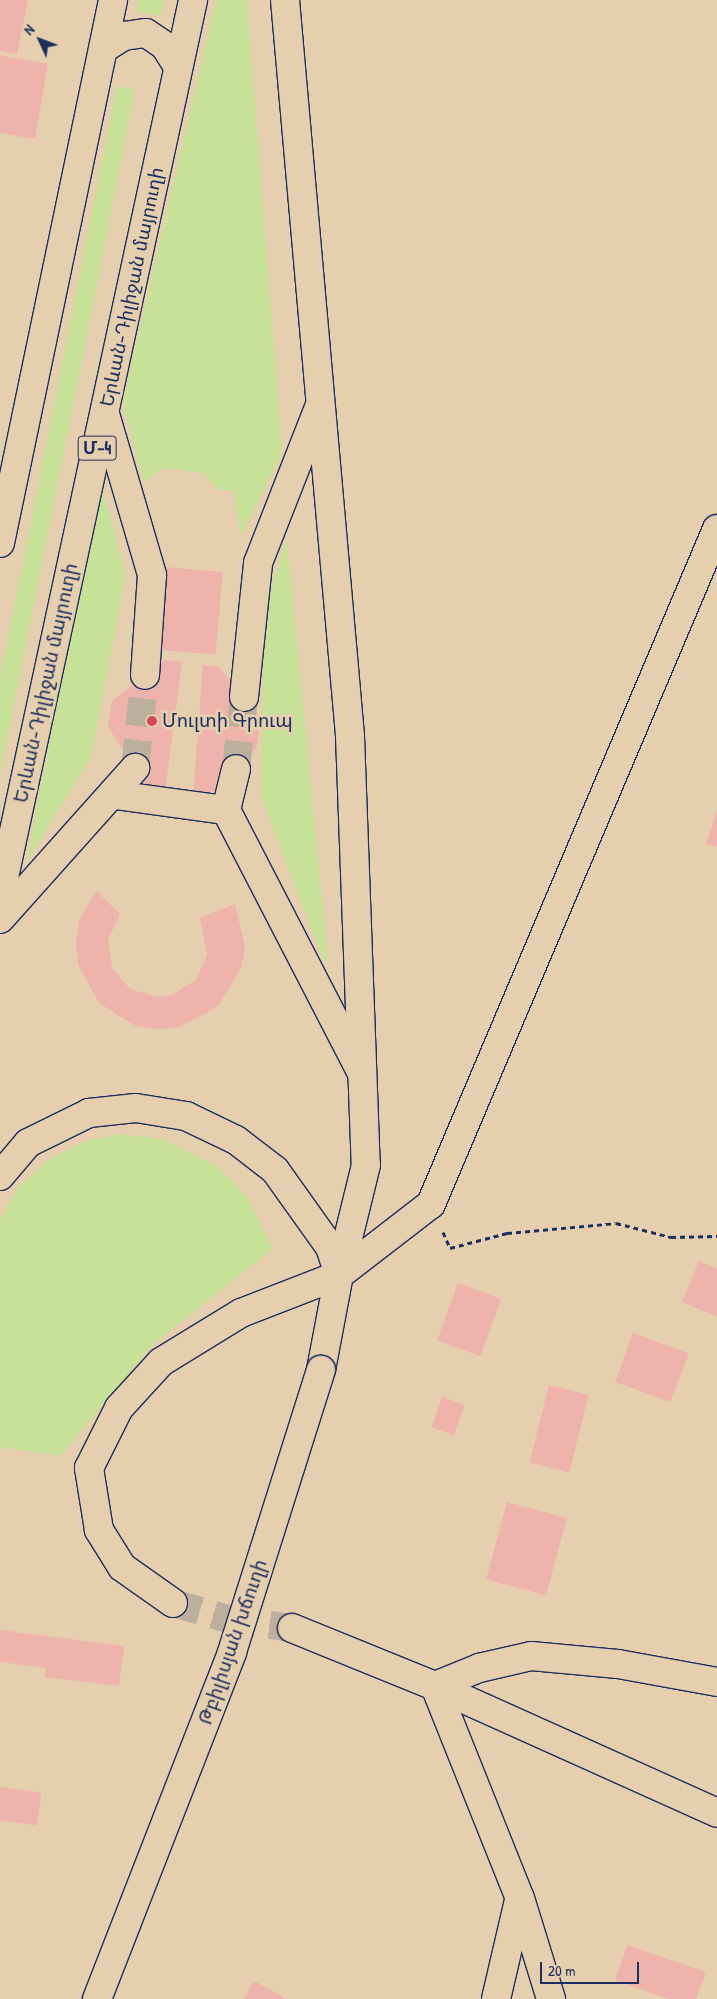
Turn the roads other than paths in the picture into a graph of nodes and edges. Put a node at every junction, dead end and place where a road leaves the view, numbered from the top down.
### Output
1 (113, 0) edge
2 (193, 0) edge
3 (285, 0) edge
4 (103, 49) junction
5 (178, 67) junction
6 (319, 407) junction
7 (105, 414) junction
8 (717, 529) edge
9 (0, 543) edge
10 (145, 675) tunnel mouth
11 (244, 697) tunnel mouth
12 (135, 768) tunnel mouth
13 (236, 768) tunnel mouth
14 (115, 796) junction
15 (226, 810) junction
16 (0, 896) edge
17 (0, 918) edge
18 (361, 1072) junction
19 (0, 1176) edge
20 (339, 1275) junction
21 (173, 1603) tunnel mouth
22 (292, 1628) tunnel mouth
23 (717, 1682) edge
24 (435, 1686) junction
25 (717, 1813) edge
26 (520, 1898) junction
27 (97, 1999) edge
28 (496, 1999) edge
29 (551, 1999) edge

1 - 4 main road
2 - 5 main road, Երևան-Դիլիջան մայրուղի / Մ-4
3 - 6 main road, Թբիլիսյան խճուղի
4 - 5 main road
4 - 9 main road
5 - 7 main road, Երևան-Դիլիջան մայրուղի / Մ-4
6 - 11 main road
6 - 18 main road, Թբիլիսյան խճուղի
7 - 10 main road
7 - 16 main road, Երևան-Դիլիջան մայրուղի / Մ-4
8 - 20 main road
12 - 14 main road
13 - 15 main road
14 - 15 main road
14 - 17 main road
15 - 18 main road
18 - 20 main road, Թբիլիսյան խճուղի
19 - 20 main road
20 - 21 main road
20 - 27 main road, Թբիլիսյան խճուղի, bridge
22 - 24 main road
23 - 24 main road
24 - 25 main road
24 - 26 main road
26 - 28 main road
26 - 29 main road

